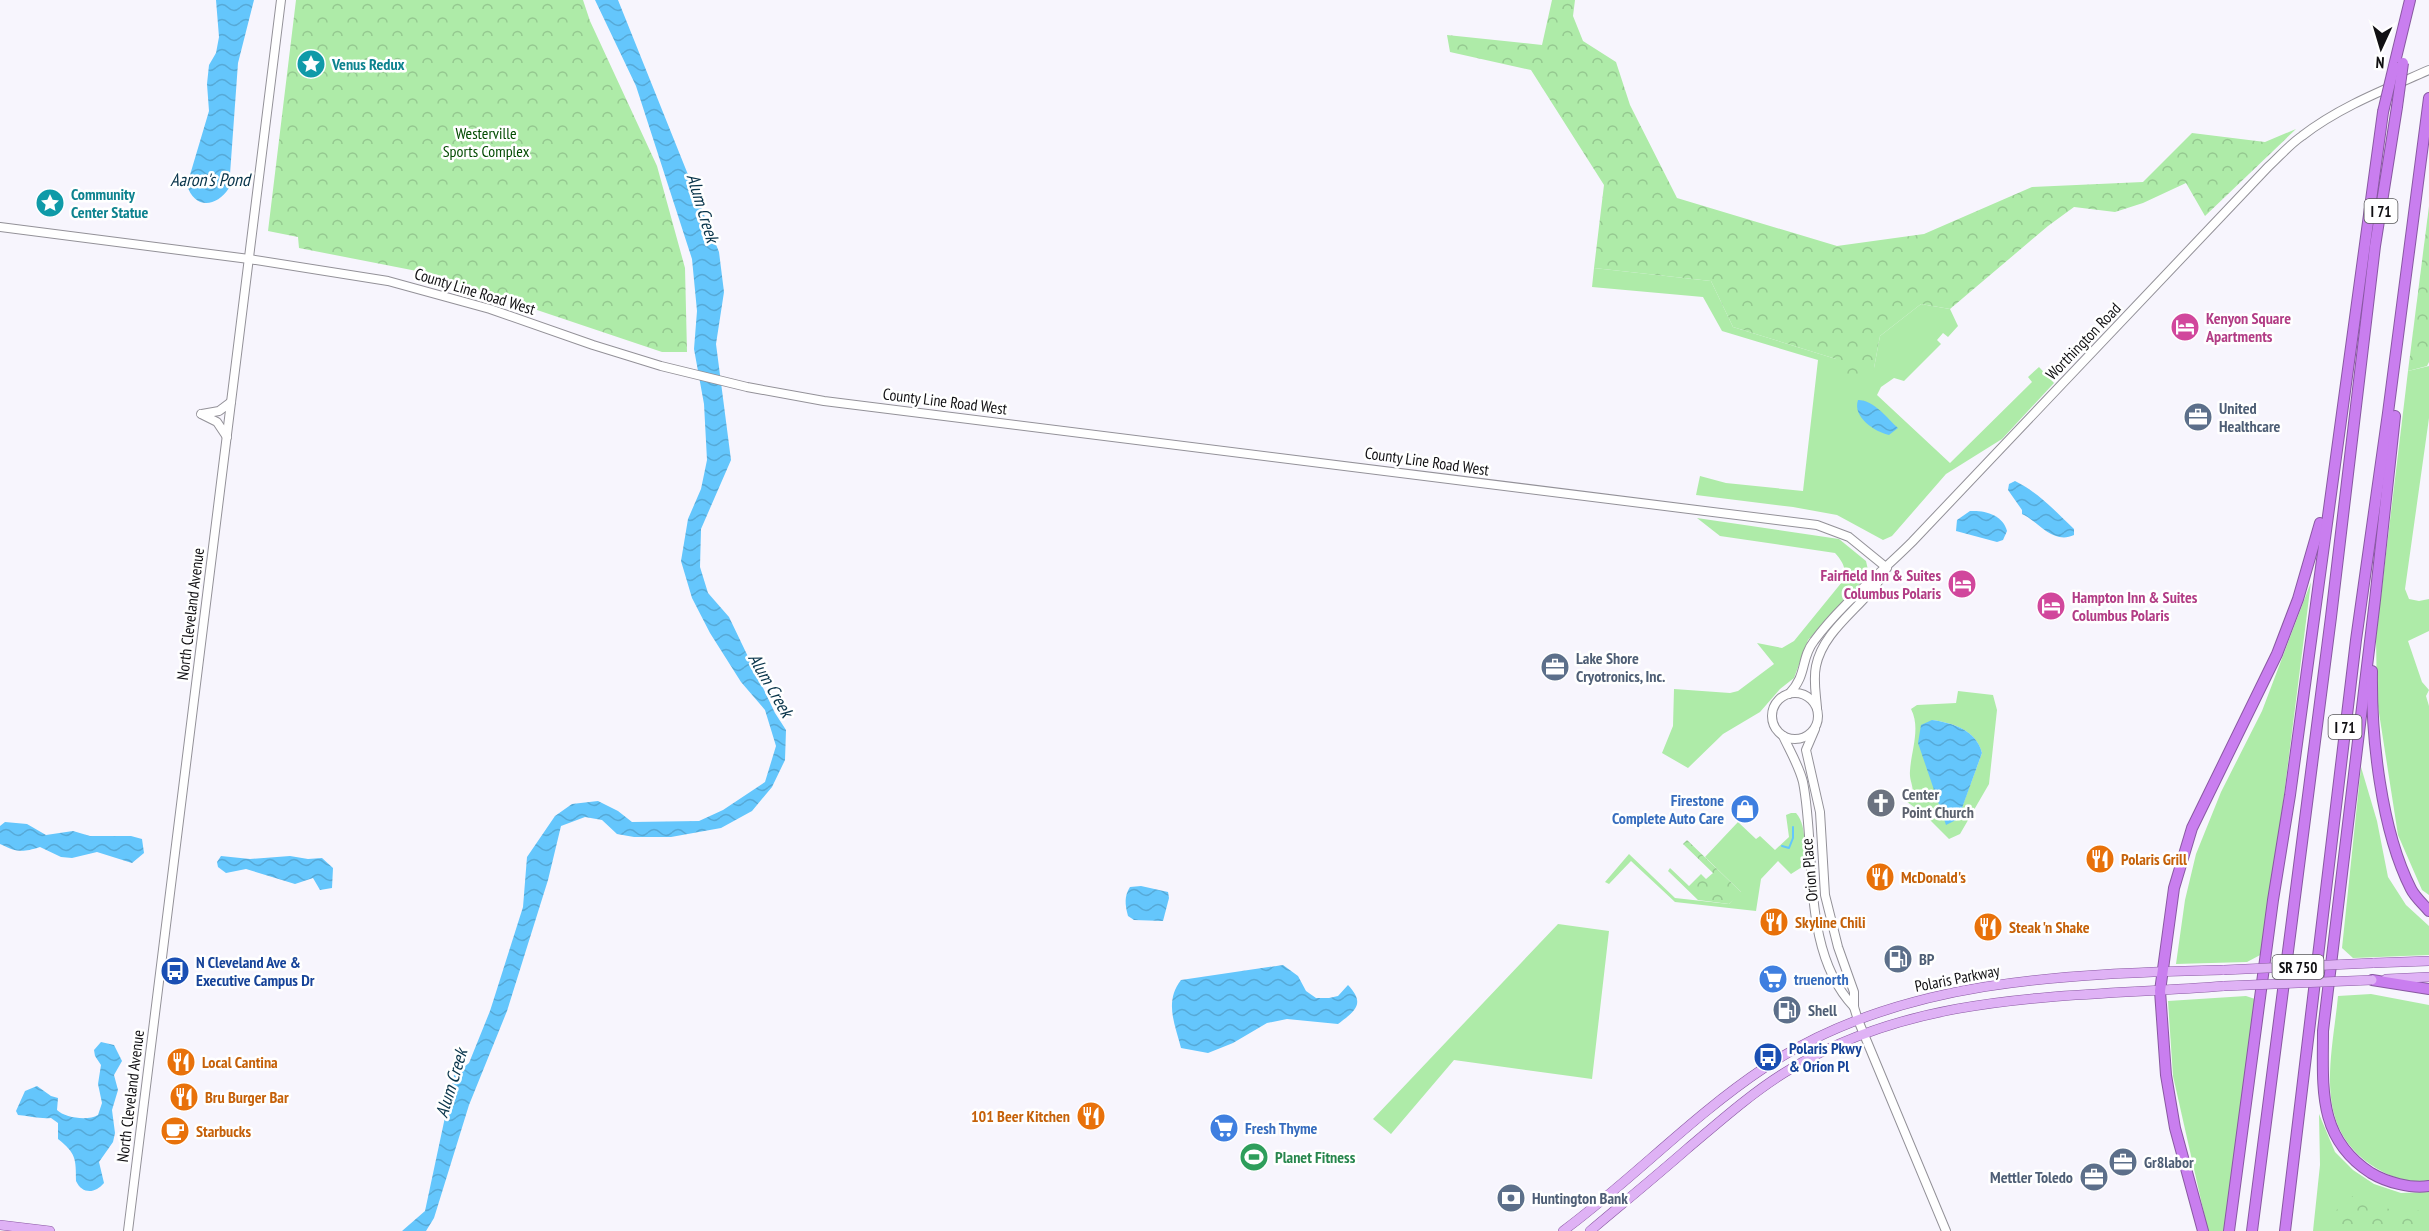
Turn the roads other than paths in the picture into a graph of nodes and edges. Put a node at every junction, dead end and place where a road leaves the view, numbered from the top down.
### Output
1 (281, 0) edge
2 (2410, 0) edge
3 (2398, 65) junction
4 (2429, 70) edge
5 (2429, 100) edge
6 (2412, 224) junction
7 (0, 227) edge
8 (249, 259) junction
9 (231, 402) junction
10 (227, 437) junction
11 (2328, 500) junction
12 (1887, 568) junction
13 (2375, 600) junction
14 (1789, 694) junction
15 (1817, 708) junction
16 (1815, 729) junction
17 (1783, 736) junction
18 (1794, 759) junction
19 (1817, 798) junction
20 (2429, 911) edge
21 (2429, 961) edge
22 (2163, 972) junction
23 (2429, 977) edge
24 (2372, 980) junction
25 (2429, 990) edge
26 (2160, 991) junction
27 (1854, 1007) junction
28 (1858, 1020) junction
29 (1863, 1034) junction
30 (2293, 1172) junction
31 (2429, 1186) edge
32 (0, 1225) edge
33 (50, 1231) edge
34 (128, 1231) edge
35 (1563, 1231) edge
36 (1590, 1231) edge
37 (1946, 1231) edge
38 (2203, 1231) edge
39 (2229, 1231) edge
40 (2252, 1231) edge
41 (2285, 1231) edge
42 (2291, 1231) edge

1 - 8 main road, North Cleveland Avenue
2 - 3 highway, I 71
3 - 11 highway, bridge
3 - 40 highway, I 71, bridge
4 - 12 main road, Worthington Road
5 - 6 highway, I 71
6 - 13 highway
6 - 30 highway, I 71
7 - 8 main road, County Line Road West
8 - 9 main road, North Cleveland Avenue
8 - 12 main road, County Line Road West
9 - 10 main road, North Cleveland Avenue
9 - 10 main road
10 - 34 main road, North Cleveland Avenue
11 - 22 highway
11 - 39 highway
12 - 14 main road, Worthington Road
12 - 15 main road, Worthington Road
13 - 20 highway
13 - 31 highway
14 - 15 main road
14 - 17 main road
15 - 16 main road
16 - 17 main road
16 - 19 main road, Orion Place
17 - 18 main road, Orion Place
18 - 19 main road
18 - 27 main road, Orion Place
19 - 27 main road, Orion Place
21 - 22 main road, Polaris Parkway / SR 750, bridge
22 - 26 highway
22 - 28 main road, Polaris Parkway
23 - 24 main road, Polaris Parkway / SR 750
24 - 25 highway
24 - 26 main road, Polaris Parkway / SR 750, bridge
26 - 29 main road, Polaris Parkway
26 - 38 highway
27 - 28 main road, Orion Place
28 - 29 main road, Orion Place
28 - 35 main road, Polaris Parkway
29 - 36 main road, Polaris Parkway
29 - 37 main road, Orion Place
30 - 41 highway, I 71
30 - 42 highway
32 - 33 main road

